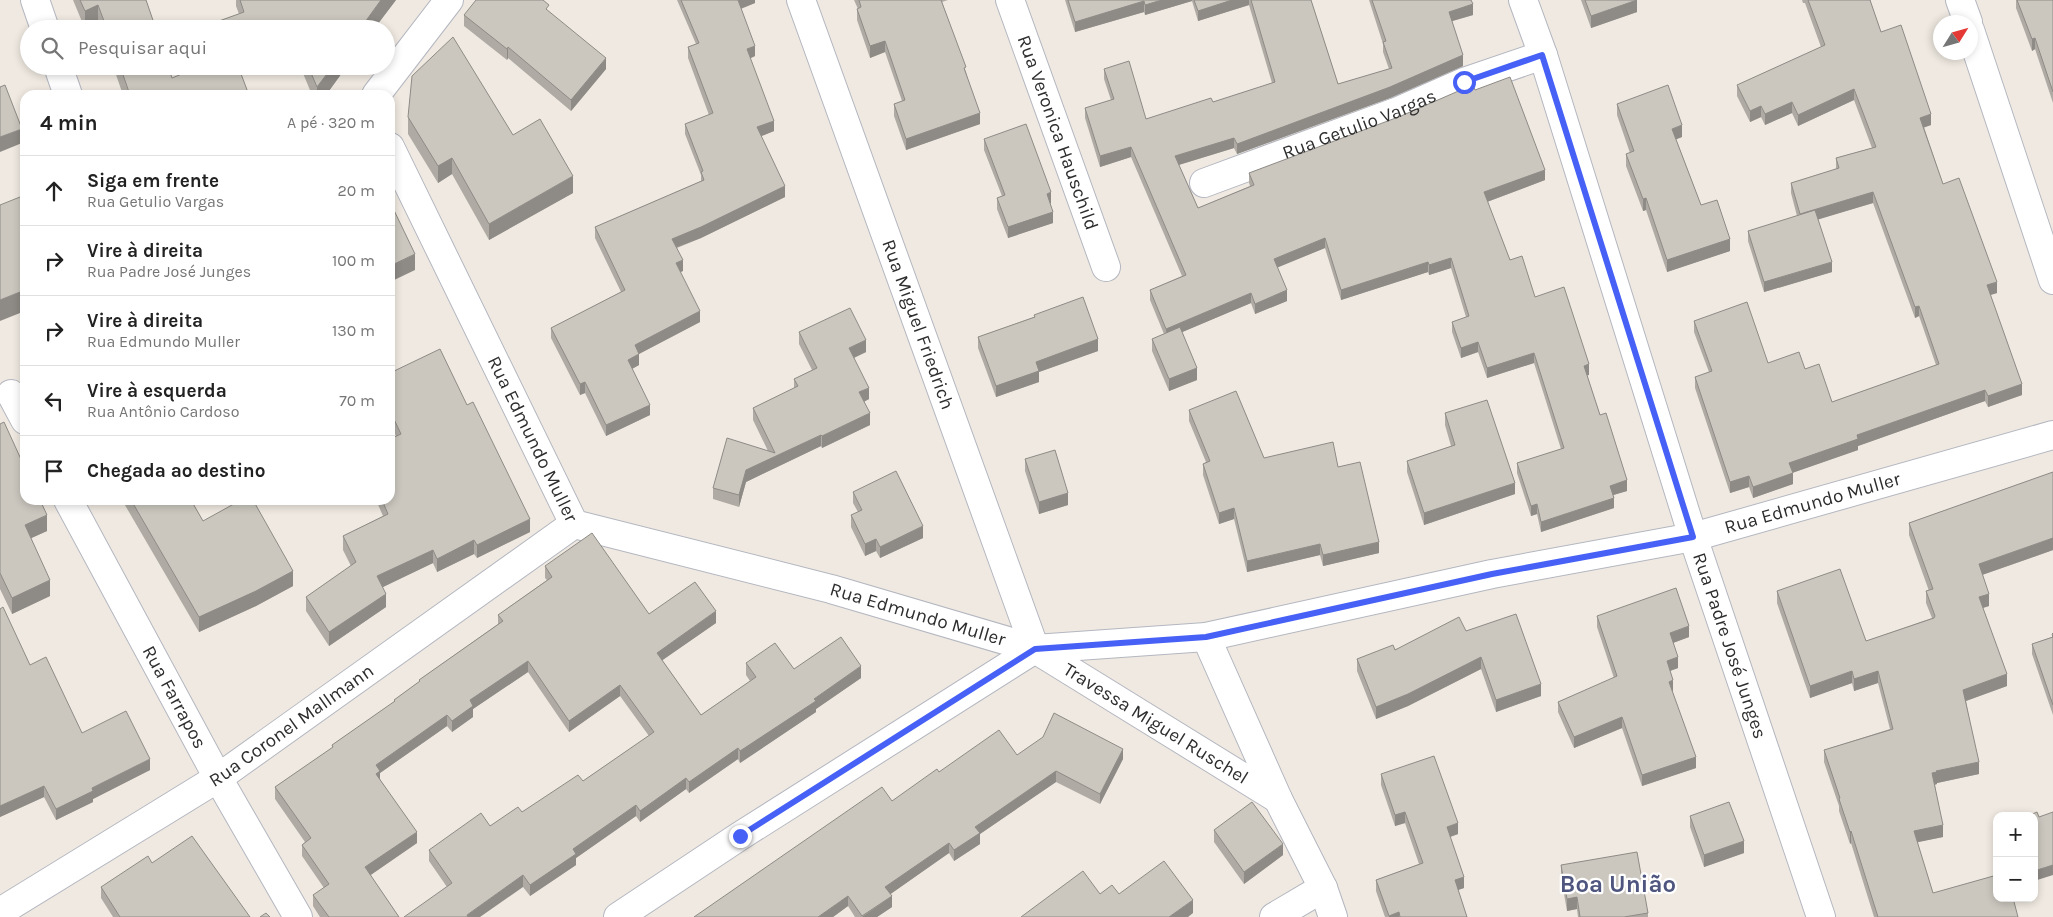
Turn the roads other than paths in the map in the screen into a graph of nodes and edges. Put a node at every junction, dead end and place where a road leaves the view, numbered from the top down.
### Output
1 (35, 0) edge
2 (449, 0) edge
3 (802, 0) edge
4 (1010, 0) edge
5 (1523, 0) edge
6 (1960, 0) edge
7 (1965, 15) edge
8 (42, 20) edge
9 (1978, 54) edge
10 (1542, 55) junction
11 (395, 70) edge
12 (61, 75) edge
13 (391, 75) edge
14 (66, 90) edge
15 (380, 90) edge
16 (395, 157) edge
17 (1204, 183) dead end
18 (1106, 267) dead end
19 (2053, 280) edge
20 (12, 393) edge
21 (20, 410) edge
22 (2053, 435) edge
23 (71, 505) edge
24 (574, 524) junction
25 (1693, 537) junction
26 (1206, 637) junction
27 (1035, 649) junction
28 (218, 778) junction
29 (1278, 799) junction
30 (1323, 888) junction
31 (0, 912) edge
32 (298, 917) edge
33 (618, 917) edge
34 (1274, 917) edge
35 (1333, 917) edge
36 (1820, 917) edge

1 - 8 street
2 - 11 street
3 - 27 street, Rua Miguel Friedrich
4 - 18 street, Rua Veronica Hauschild
5 - 10 street, Rua Padre José Junges
6 - 7 street
9 - 19 street
10 - 17 street, Rua Getulio Vargas
10 - 25 street, Rua Padre José Junges
12 - 14 street
13 - 15 street
16 - 24 street, Rua Edmundo Muller
20 - 21 street
22 - 25 street, Rua Edmundo Muller
23 - 28 street, Rua Farrapos
24 - 27 street, Rua Edmundo Muller
24 - 28 street, Rua Coronel Mallmann
25 - 26 street, Rua Edmundo Muller
25 - 36 street, Rua Padre José Junges
26 - 27 street, Rua Edmundo Muller
26 - 29 street, Travessa Miguel Ruschel
27 - 29 street, Travessa Miguel Ruschel
27 - 33 street
28 - 31 street, Rua Coronel Mallmann
28 - 32 street, Rua Farrapos
29 - 30 street, Travessa Miguel Ruschel
30 - 34 street
30 - 35 street, Travessa Miguel Ruschel

